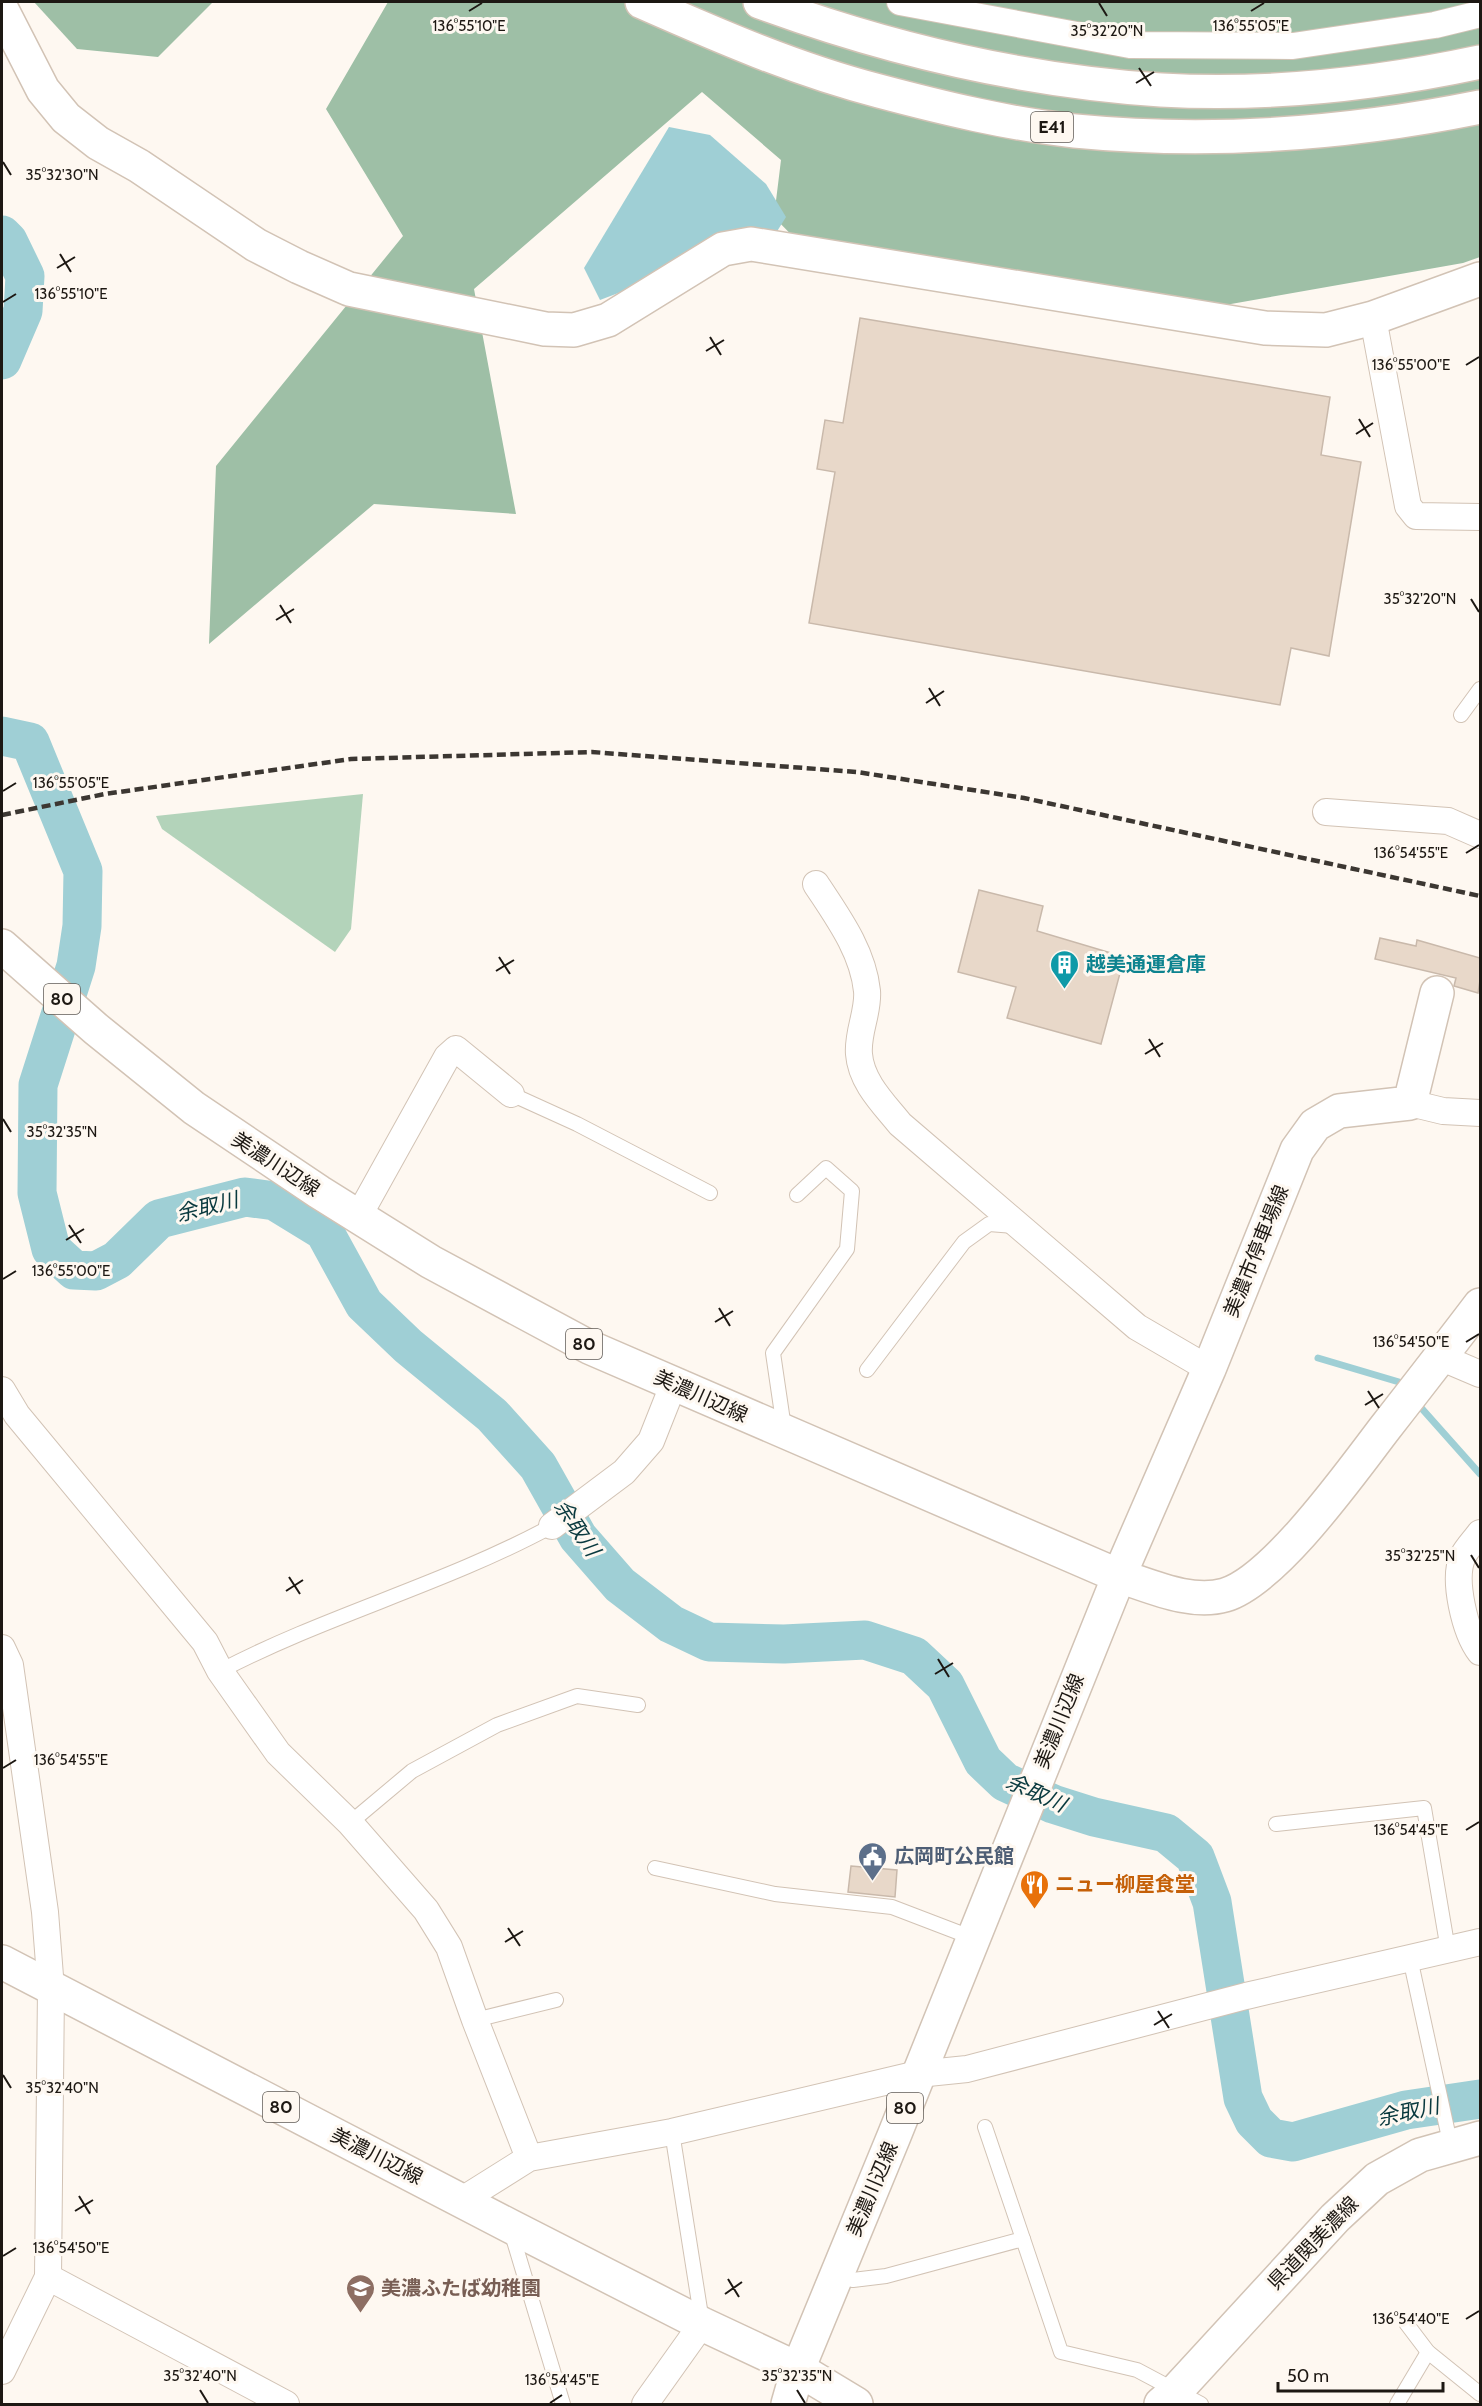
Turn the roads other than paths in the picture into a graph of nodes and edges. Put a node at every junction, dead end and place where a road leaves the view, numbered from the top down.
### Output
1 (642, 2) edge
2 (760, 2) edge
3 (900, 2) edge
4 (2, 10) edge
5 (1480, 14) edge
6 (1480, 62) edge
7 (1480, 107) edge
8 (1480, 279) edge
9 (1373, 318) junction
10 (1480, 517) edge
11 (1480, 688) edge
12 (1461, 715) dead end
13 (1326, 813) dead end
14 (1480, 835) edge
15 (816, 884) dead end
16 (2, 946) edge
17 (1437, 993) dead end
18 (511, 1094) joint
19 (1410, 1103) junction
20 (1480, 1113) edge
21 (710, 1193) dead end
22 (797, 1195) dead end
23 (358, 1217) junction
24 (1021, 1226) junction
25 (1480, 1305) edge
26 (1440, 1357) junction
27 (1209, 1369) junction
28 (867, 1370) dead end
29 (1480, 1374) edge
30 (674, 1383) junction
31 (2, 1390) edge
32 (785, 1433) junction
33 (552, 1526) joint
34 (1480, 1533) edge
35 (1119, 1576) junction
36 (2, 1648) edge
37 (1480, 1652) edge
38 (220, 1671) junction
39 (638, 1705) dead end
40 (350, 1823) junction
41 (1276, 1824) dead end
42 (655, 1868) dead end
43 (974, 1938) junction
44 (1480, 1942) edge
45 (1448, 1950) junction
46 (1410, 1958) junction
47 (2, 1962) edge
48 (51, 1989) junction
49 (556, 2000) dead end
50 (475, 2020) junction
51 (918, 2074) junction
52 (985, 2127) dead end
53 (672, 2132) junction
54 (1460, 2143) edge
55 (529, 2158) junction
56 (462, 2200) junction
57 (510, 2226) junction
58 (1023, 2239) junction
59 (837, 2275) junction
60 (48, 2277) junction
61 (702, 2324) junction
62 (1406, 2324) dead end
63 (1428, 2352) junction
64 (798, 2369) junction
65 (2, 2371) edge
66 (1480, 2394) edge
67 (1179, 2400) edge
68 (286, 2404) edge
69 (563, 2404) edge
70 (645, 2404) edge
71 (788, 2404) edge
72 (856, 2404) edge
73 (1397, 2404) edge

1 - 7 main road, E41
2 - 6 main road
3 - 5 street
4 - 9 main road
8 - 9 main road
9 - 10 street
11 - 12 lane
13 - 14 street
15 - 24 street
16 - 23 main road, 美濃川辺線 / 80
17 - 19 main road
18 - 21 lane
18 - 23 street
19 - 20 street
19 - 27 main road, 美濃市停車場線
22 - 32 lane
23 - 30 main road, 美濃川辺線 / 80
24 - 27 street
24 - 28 lane
25 - 26 main road
26 - 29 street
26 - 35 main road
27 - 35 main road, 美濃市停車場線
30 - 32 main road, 美濃川辺線 / 80
30 - 33 street
31 - 38 street
32 - 35 main road, 美濃川辺線 / 80
33 - 38 lane
34 - 37 street
35 - 43 main road, 美濃川辺線 / 80
36 - 48 street
38 - 40 street
39 - 40 lane
40 - 50 street
41 - 45 lane
42 - 43 lane
43 - 51 main road, 美濃川辺線 / 80
44 - 45 street
45 - 46 street
46 - 51 street
46 - 54 lane
47 - 48 main road, 美濃川辺線 / 80
48 - 56 main road, 美濃川辺線 / 80
48 - 60 street
49 - 50 lane
50 - 55 street
51 - 53 street
51 - 59 main road, 美濃川辺線 / 80
52 - 58 lane
53 - 55 street
53 - 61 lane
54 - 67 main road, 県道関美濃線
55 - 56 street
56 - 57 main road, 美濃川辺線 / 80
57 - 61 main road, 美濃川辺線 / 80
57 - 69 lane
58 - 59 lane
58 - 67 lane
59 - 64 main road, 美濃川辺線 / 80
60 - 65 street
60 - 68 street
61 - 64 main road, 美濃川辺線 / 80
61 - 70 street
62 - 63 lane
63 - 66 lane
63 - 73 lane
64 - 71 main road
64 - 72 main road

